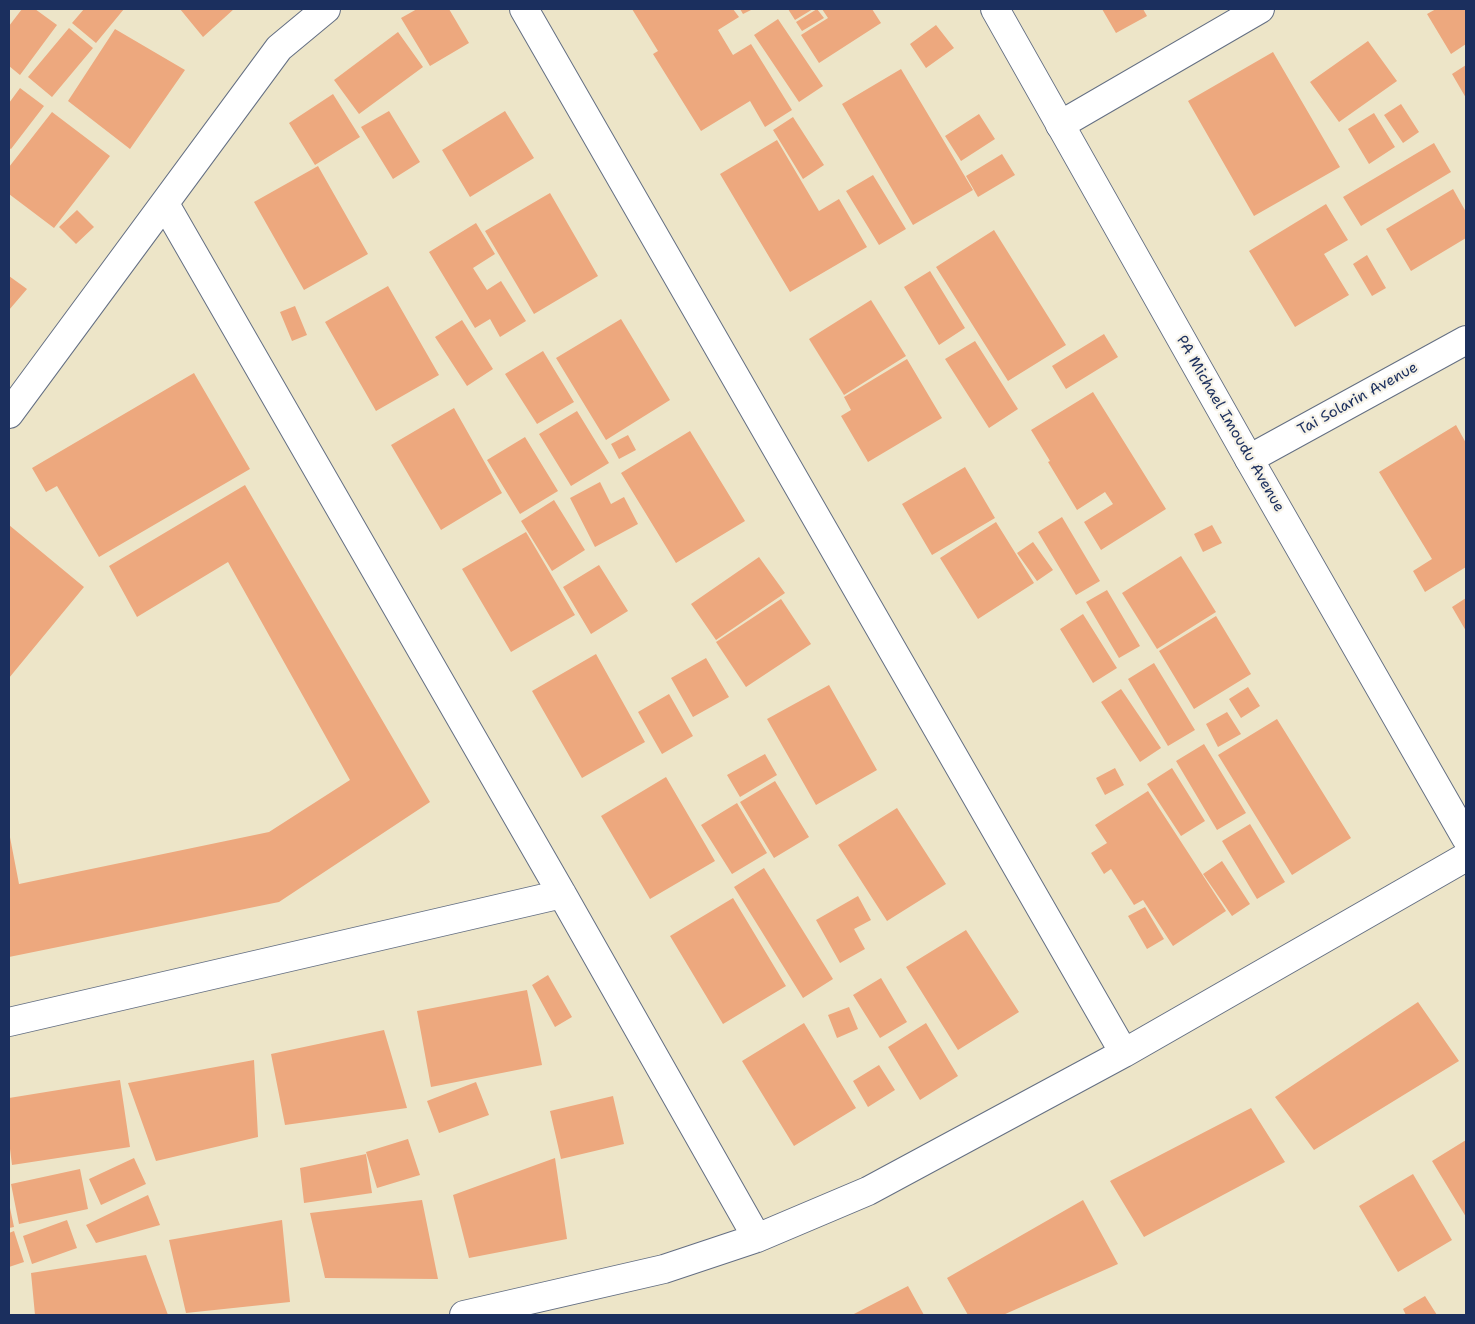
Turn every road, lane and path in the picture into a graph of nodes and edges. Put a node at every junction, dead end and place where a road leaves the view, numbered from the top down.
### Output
1 (326, 9) edge
2 (524, 9) edge
3 (994, 9) edge
4 (1260, 9) edge
5 (1060, 125) junction
6 (165, 204) junction
7 (1466, 340) edge
8 (9, 414) edge
9 (1249, 459) junction
10 (1466, 838) edge
11 (1466, 857) edge
12 (562, 894) junction
13 (9, 1022) edge
14 (1124, 1053) junction
15 (757, 1238) junction
16 (464, 1315) edge

1 - 6 street
2 - 14 street
3 - 5 street, PA Michael Imoudu Avenue
4 - 5 street
5 - 9 street, PA Michael Imoudu Avenue
6 - 8 street
6 - 12 street
7 - 9 street, Tai Solarin Avenue
9 - 10 street, PA Michael Imoudu Avenue
11 - 14 street
12 - 13 street
12 - 15 street
14 - 15 street
15 - 16 street

